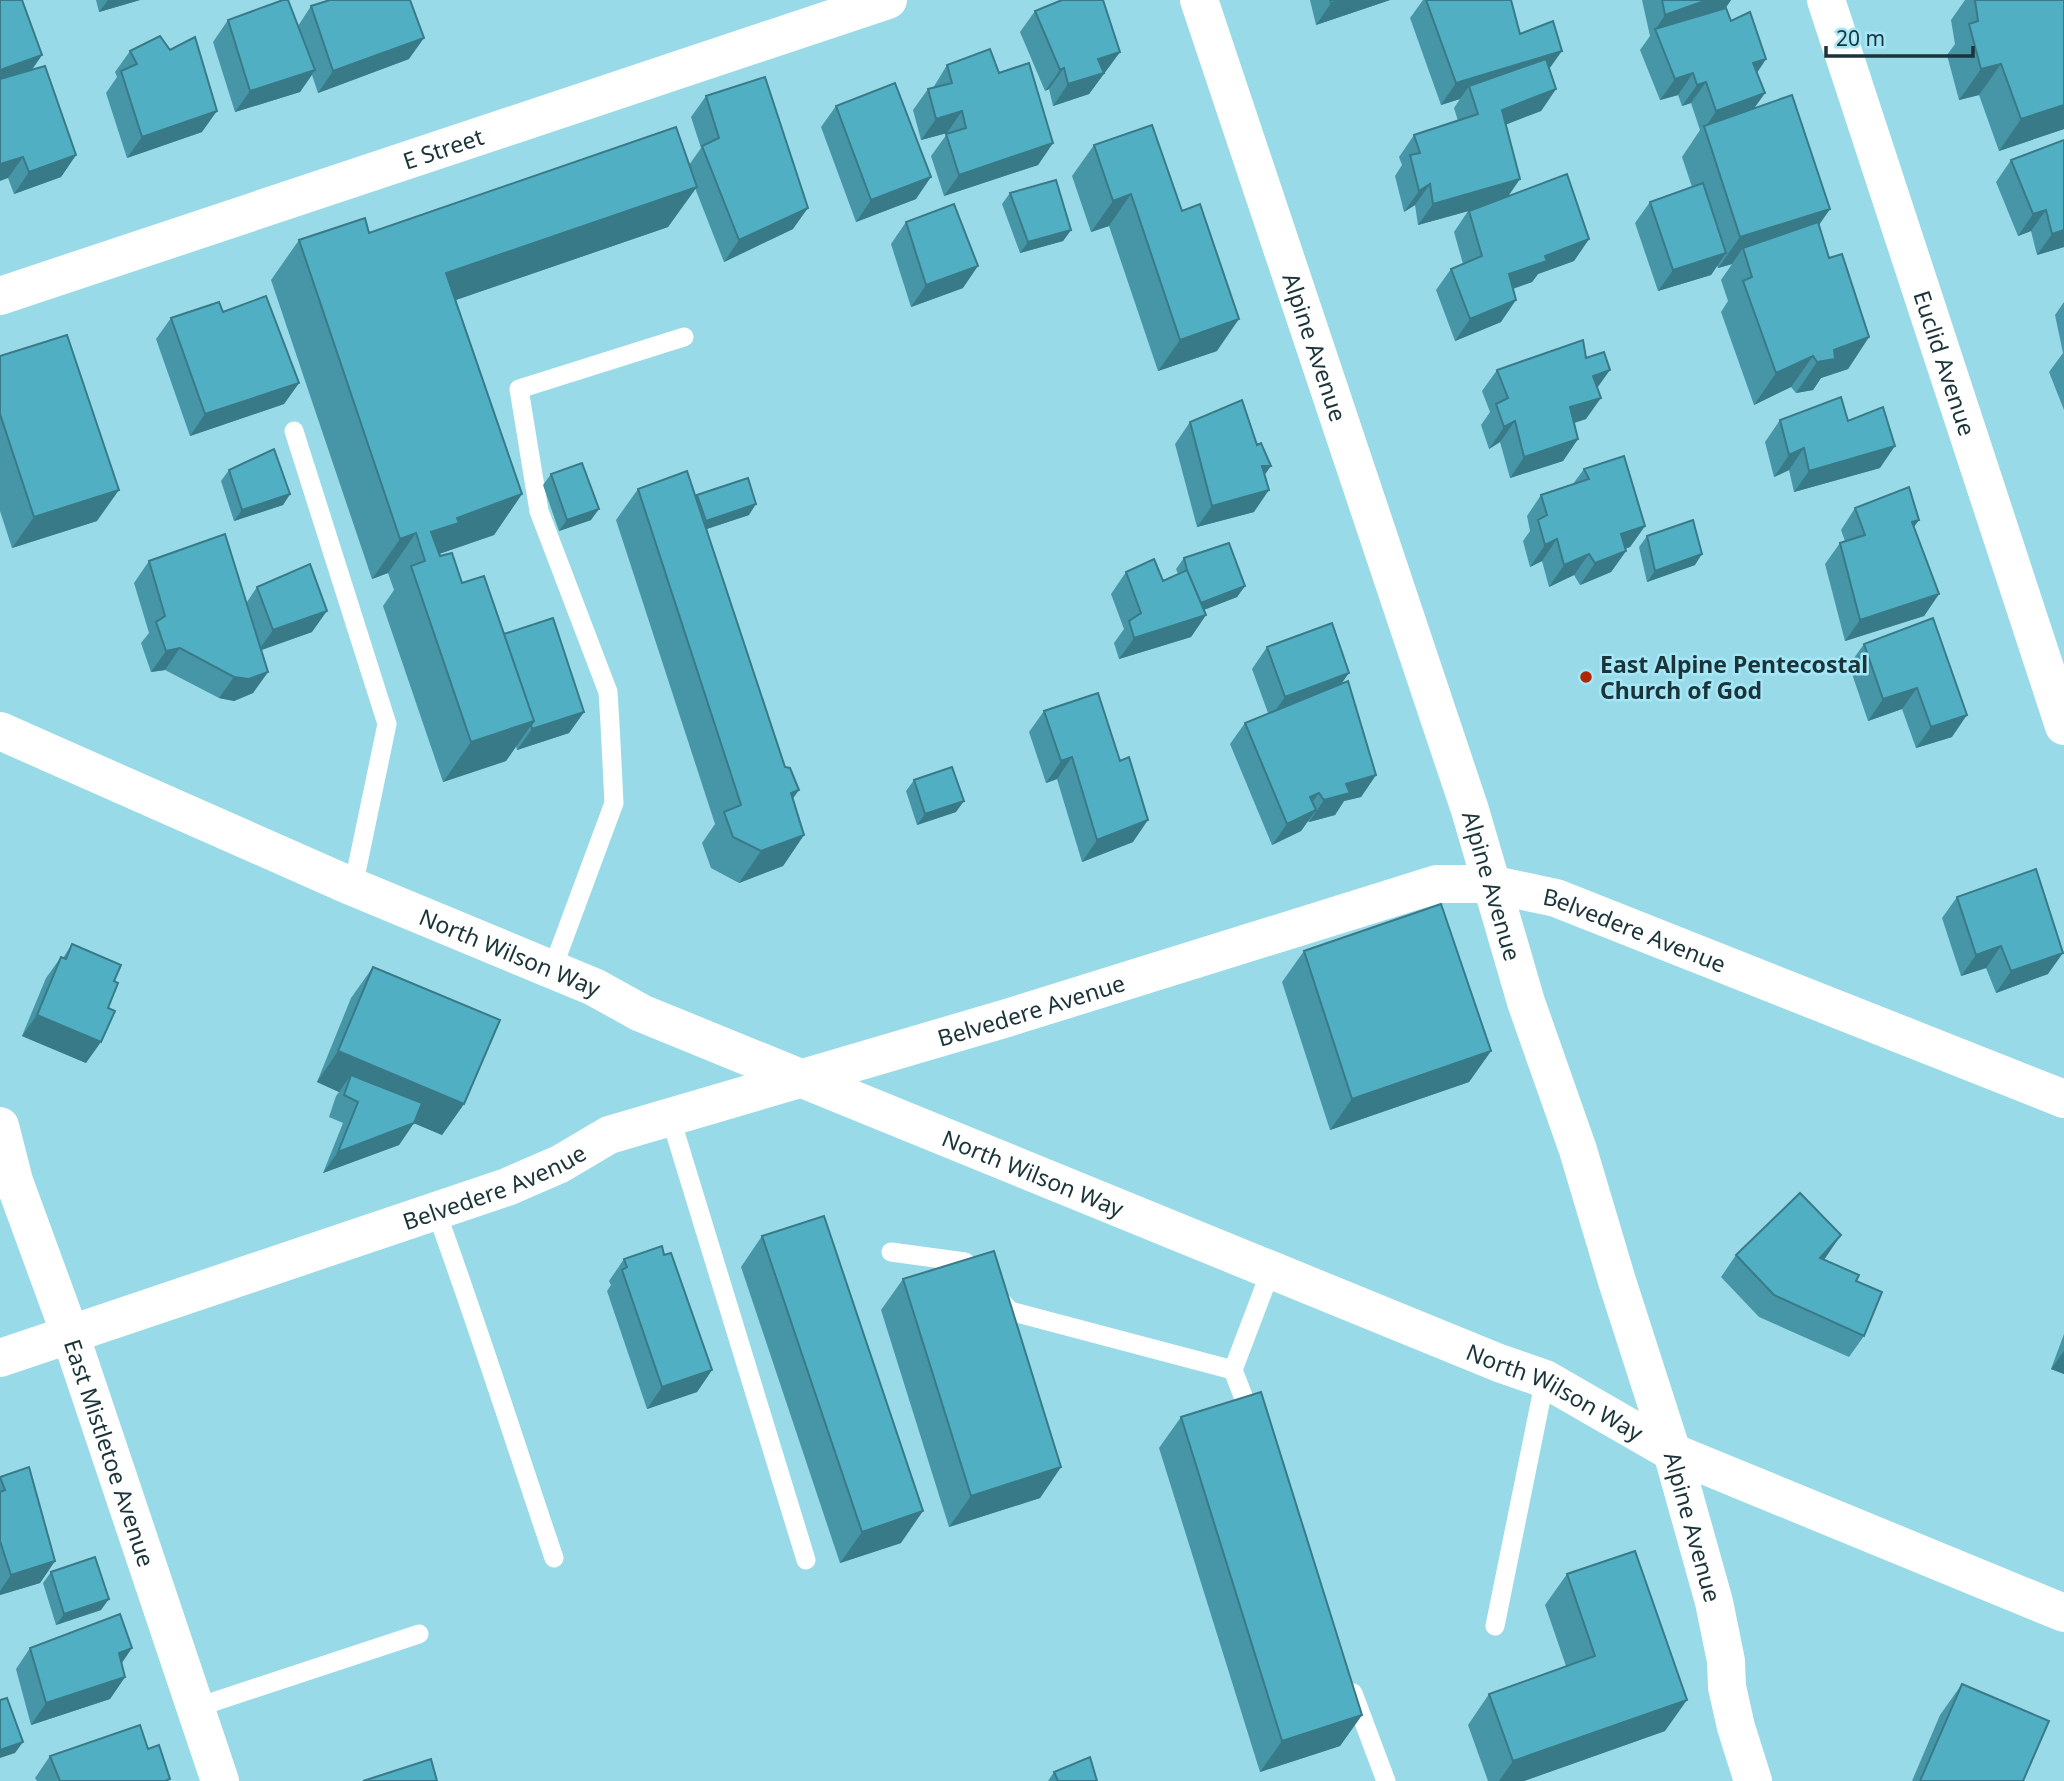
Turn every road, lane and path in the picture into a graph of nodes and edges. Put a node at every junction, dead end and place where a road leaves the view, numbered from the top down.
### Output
1 (888, 0) edge
2 (1199, 0) edge
3 (1826, 0) edge
4 (0, 296) edge
5 (684, 337) dead end
6 (294, 431) dead end
7 (2064, 726) edge
8 (0, 731) edge
9 (1490, 884) junction
10 (353, 887) junction
11 (552, 970) junction
12 (799, 1077) junction
13 (2064, 1098) edge
14 (670, 1116) junction
15 (0, 1126) edge
16 (436, 1211) junction
17 (891, 1252) dead end
18 (1271, 1270) junction
19 (70, 1334) junction
20 (0, 1358) edge
21 (1233, 1370) junction
22 (1545, 1380) junction
23 (1257, 1434) edge
24 (1672, 1452) junction
25 (554, 1558) dead end
26 (806, 1560) dead end
27 (2064, 1613) edge
28 (1495, 1626) dead end
29 (419, 1634) dead end
30 (1348, 1678) edge
31 (195, 1708) junction
32 (220, 1781) edge
33 (1386, 1781) edge
34 (1753, 1781) edge

1 - 4 street, E Street
2 - 9 street, Alpine Avenue
3 - 7 street, Euclid Avenue
5 - 11 lane
6 - 10 lane
8 - 10 street, North Wilson Way
9 - 12 street, Belvedere Avenue
9 - 13 street, Belvedere Avenue
9 - 24 street, Alpine Avenue
10 - 11 street, North Wilson Way
11 - 12 street, North Wilson Way
12 - 14 street, Belvedere Avenue
12 - 18 street, North Wilson Way
14 - 16 street, Belvedere Avenue
14 - 26 lane
15 - 19 street, East Mistletoe Avenue
16 - 19 street, Belvedere Avenue
16 - 25 lane
17 - 21 lane
18 - 21 lane
18 - 22 street, North Wilson Way
19 - 20 street, Belvedere Avenue
19 - 31 street, East Mistletoe Avenue
21 - 23 lane
22 - 24 street, North Wilson Way
22 - 28 lane
24 - 27 street, North Wilson Way
24 - 34 street, Alpine Avenue
29 - 31 lane
30 - 33 lane
31 - 32 street, East Mistletoe Avenue

